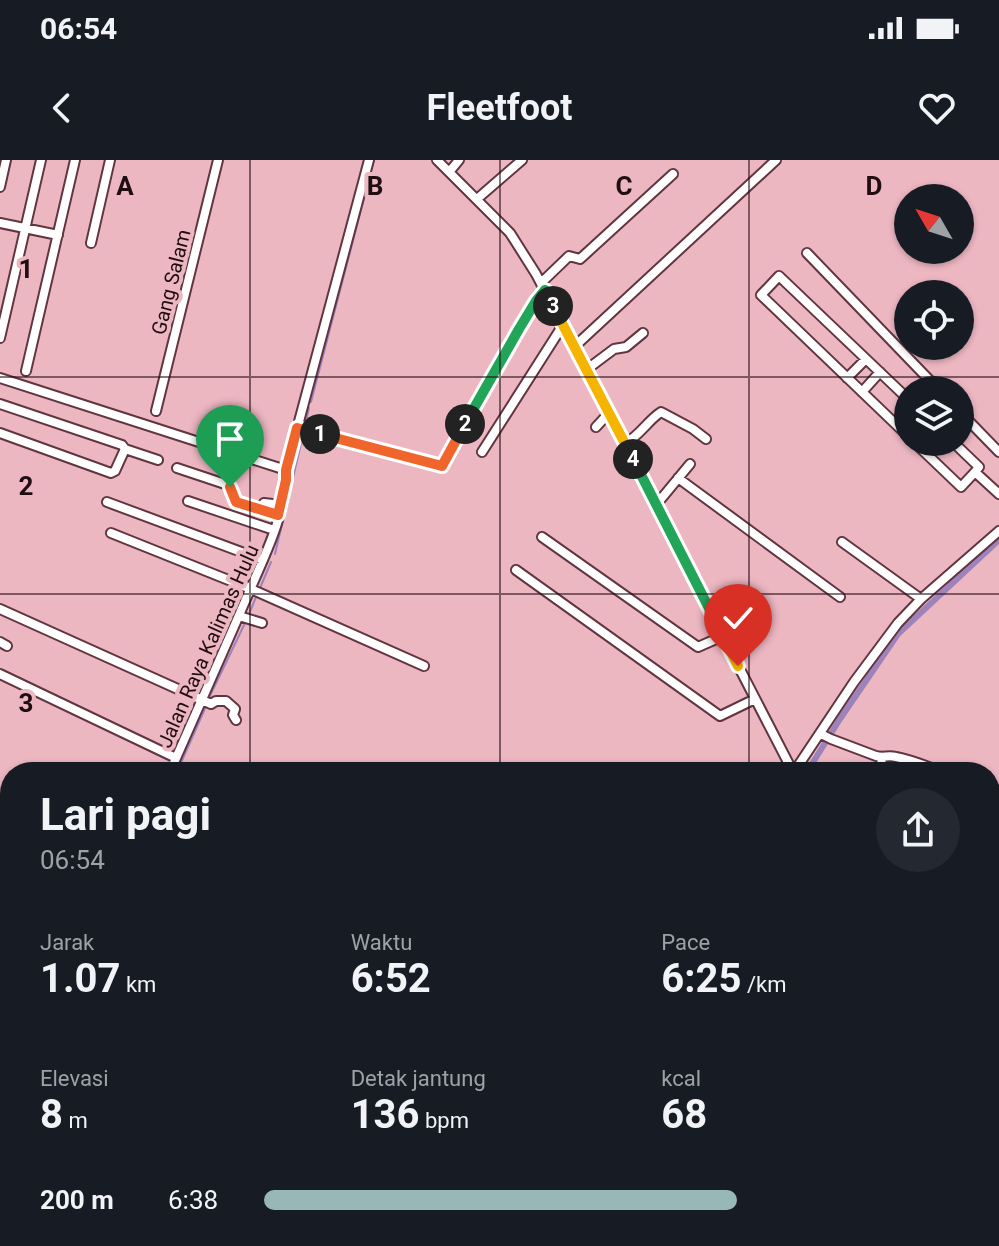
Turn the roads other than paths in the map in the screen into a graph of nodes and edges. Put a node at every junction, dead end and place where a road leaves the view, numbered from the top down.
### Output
1 (6, 160) edge
2 (41, 160) edge
3 (75, 160) edge
4 (110, 160) edge
5 (218, 160) edge
6 (369, 160) edge
7 (437, 160) edge
8 (459, 160) edge
9 (522, 160) edge
10 (776, 160) edge
11 (450, 171) junction
12 (673, 174) dead end
13 (0, 187) edge
14 (477, 199) junction
15 (0, 223) edge
16 (25, 228) junction
17 (58, 235) junction
18 (91, 243) dead end
19 (807, 253) dead end
20 (543, 287) junction
21 (563, 325) junction
22 (643, 333) dead end
23 (0, 338) edge
24 (574, 347) junction
25 (866, 359) junction
26 (586, 370) junction
27 (26, 371) dead end
28 (880, 372) junction
29 (926, 376) edge
30 (0, 378) edge
31 (847, 378) junction
32 (894, 386) edge
33 (862, 392) junction
34 (0, 404) edge
35 (156, 411) dead end
36 (608, 414) junction
37 (894, 423) edge
38 (974, 426) edge
39 (596, 427) dead end
40 (297, 428) junction
41 (0, 433) edge
42 (706, 439) dead end
43 (624, 444) junction
44 (125, 449) junction
45 (482, 452) dead end
46 (999, 452) edge
47 (929, 456) edge
48 (968, 456) edge
49 (158, 460) dead end
50 (690, 464) dead end
51 (177, 468) dead end
52 (286, 470) junction
53 (975, 472) junction
54 (678, 478) junction
55 (999, 494) edge
56 (188, 501) dead end
57 (107, 502) dead end
58 (264, 503) dead end
59 (281, 505) junction
60 (656, 505) junction
61 (278, 515) junction
62 (274, 530) junction
63 (999, 531) edge
64 (111, 533) dead end
65 (542, 537) dead end
66 (842, 542) dead end
67 (263, 560) junction
68 (516, 570) dead end
69 (251, 589) junction
70 (840, 597) dead end
71 (921, 599) junction
72 (0, 609) edge
73 (239, 616) junction
74 (262, 623) dead end
75 (723, 636) junction
76 (424, 666) dead end
77 (0, 674) edge
78 (755, 699) junction
79 (205, 701) junction
80 (236, 720) dead end
81 (826, 737) junction
82 (176, 758) junction
83 (882, 758) junction
84 (174, 762) edge
85 (788, 762) edge
86 (802, 762) edge
87 (881, 762) edge
88 (912, 762) edge

1 - 13 street
2 - 16 street
3 - 17 street
4 - 18 street
5 - 35 street, Gang Salam
6 - 40 street, Jalan Raya Kalimas Hulu
7 - 11 street
8 - 11 street
9 - 14 street
10 - 24 street
11 - 14 street
12 - 20 street
14 - 20 street
15 - 16 street
16 - 17 street
16 - 23 street
17 - 27 street
19 - 29 street
20 - 21 street
20 - 40 street
21 - 24 street
21 - 45 street
22 - 26 street
24 - 26 street
25 - 28 street
25 - 31 street
25 - 31 street
26 - 36 street
28 - 32 street
28 - 33 street
30 - 52 street
31 - 33 street
33 - 37 street
34 - 44 street
36 - 39 street
36 - 43 street
38 - 46 street
40 - 52 street, Jalan Raya Kalimas Hulu
41 - 44 street
42 - 43 street
43 - 60 street
44 - 49 street
47 - 53 street
48 - 53 street
50 - 54 street
51 - 61 street
52 - 59 street, Jalan Raya Kalimas Hulu
53 - 55 street
54 - 60 street
54 - 70 street
56 - 62 street
57 - 67 street
58 - 59 street
59 - 61 street, Jalan Raya Kalimas Hulu
60 - 75 street
61 - 62 street, Jalan Raya Kalimas Hulu
62 - 67 street, Jalan Raya Kalimas Hulu
63 - 71 street
64 - 69 street
65 - 75 street
66 - 71 street
67 - 69 street, Jalan Raya Kalimas Hulu
68 - 78 street
69 - 73 street, Jalan Raya Kalimas Hulu
69 - 76 street
71 - 81 street
72 - 79 street
73 - 74 street
73 - 79 street, Jalan Raya Kalimas Hulu
75 - 78 street
77 - 82 street
78 - 85 street
79 - 80 street
79 - 82 street, Jalan Raya Kalimas Hulu
81 - 83 street
81 - 86 street
82 - 84 street, Jalan Raya Kalimas Hulu
83 - 87 street
83 - 88 street

